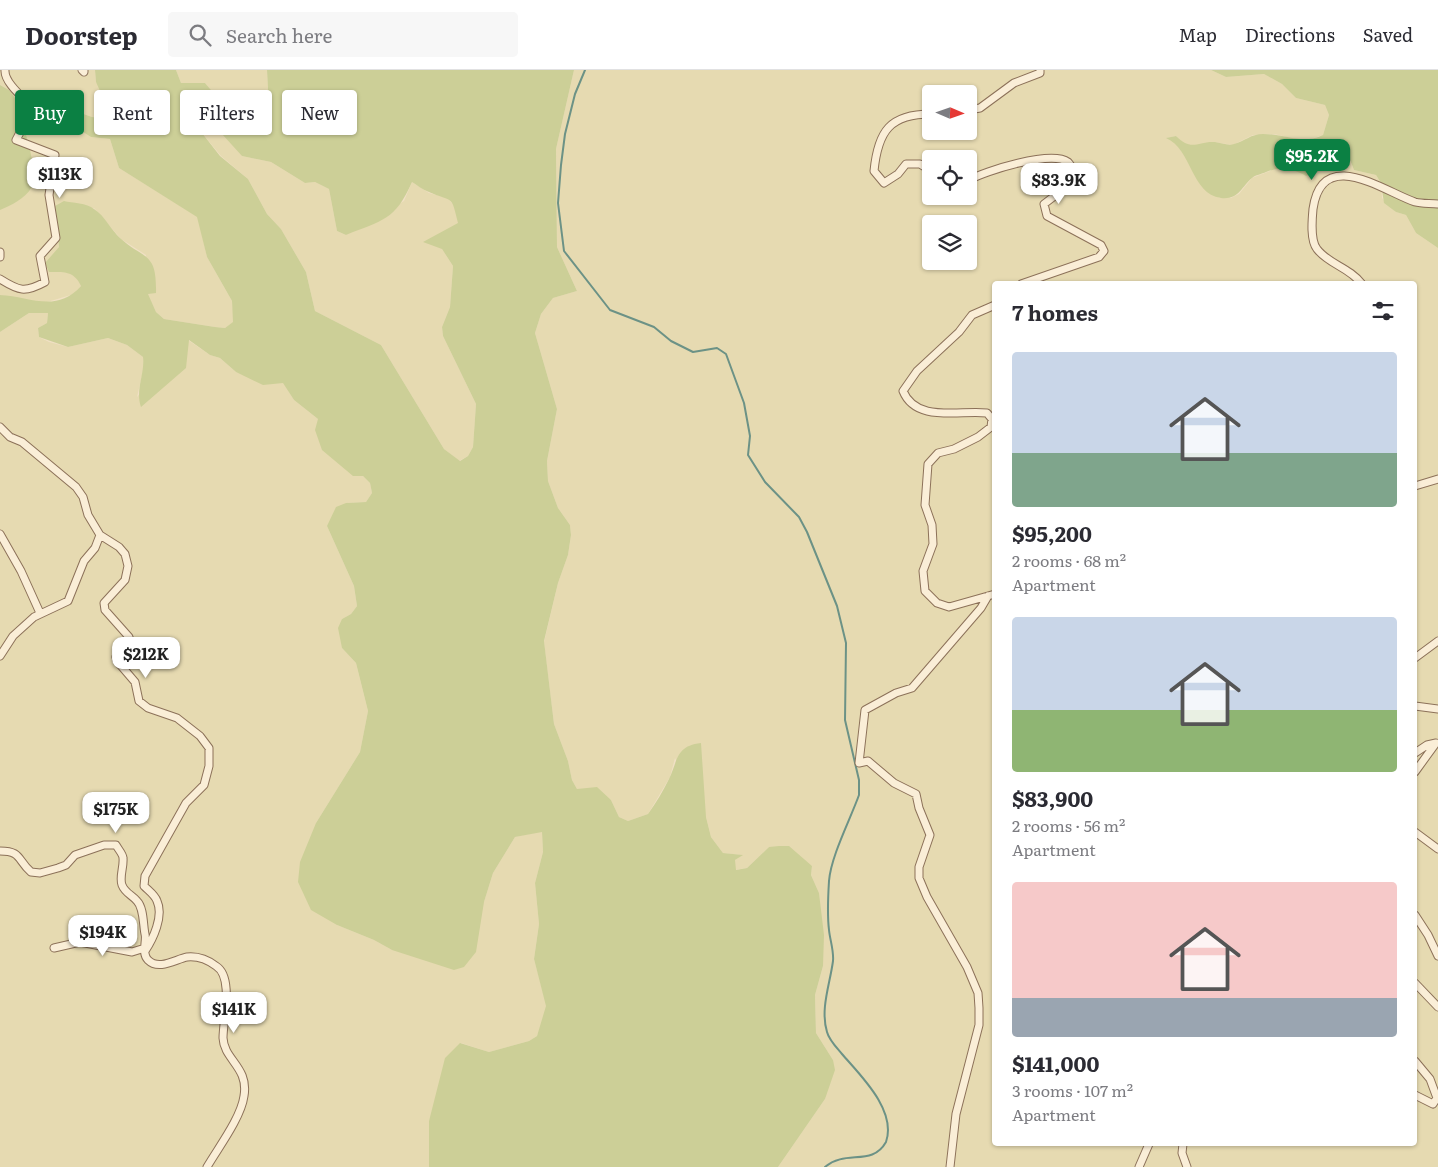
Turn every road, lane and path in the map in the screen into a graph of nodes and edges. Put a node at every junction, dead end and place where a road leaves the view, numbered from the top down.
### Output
1 (5, 70) edge
2 (1040, 70) edge
3 (978, 108) edge
4 (922, 115) edge
5 (922, 165) edge
6 (977, 176) edge
7 (1438, 204) edge
8 (0, 252) edge
9 (0, 257) edge
10 (0, 279) edge
11 (1029, 281) edge
12 (1360, 281) edge
13 (992, 306) edge
14 (992, 419) edge
15 (992, 419) edge
16 (0, 427) edge
17 (1438, 479) edge
18 (1417, 485) edge
19 (0, 534) edge
20 (100, 535) junction
21 (991, 595) edge
22 (40, 613) junction
23 (1438, 641) edge
24 (0, 656) edge
25 (1417, 657) edge
26 (1417, 706) edge
27 (1438, 709) edge
28 (1417, 752) edge
29 (1417, 769) edge
30 (1417, 833) edge
31 (1438, 849) edge
32 (0, 851) edge
33 (1417, 918) edge
34 (54, 948) dead end
35 (145, 950) junction
36 (1438, 956) edge
37 (1417, 985) edge
38 (1438, 1007) edge
39 (1417, 1063) edge
40 (1417, 1096) edge
41 (1148, 1146) edge
42 (1183, 1146) edge
43 (208, 1167) edge
44 (950, 1167) edge
45 (1139, 1167) edge
46 (1187, 1167) edge

1 - 10 street
2 - 3 street
4 - 5 street
6 - 11 street
7 - 12 street
8 - 9 street
13 - 15 street
14 - 21 street
16 - 20 street
17 - 18 street
19 - 22 street
20 - 22 street
20 - 35 street
21 - 44 street
22 - 24 street
23 - 25 street
26 - 27 street
28 - 29 street
30 - 31 street
32 - 35 street
33 - 36 street
34 - 35 street
35 - 43 street
37 - 38 street
39 - 40 street
41 - 45 street
42 - 46 street

